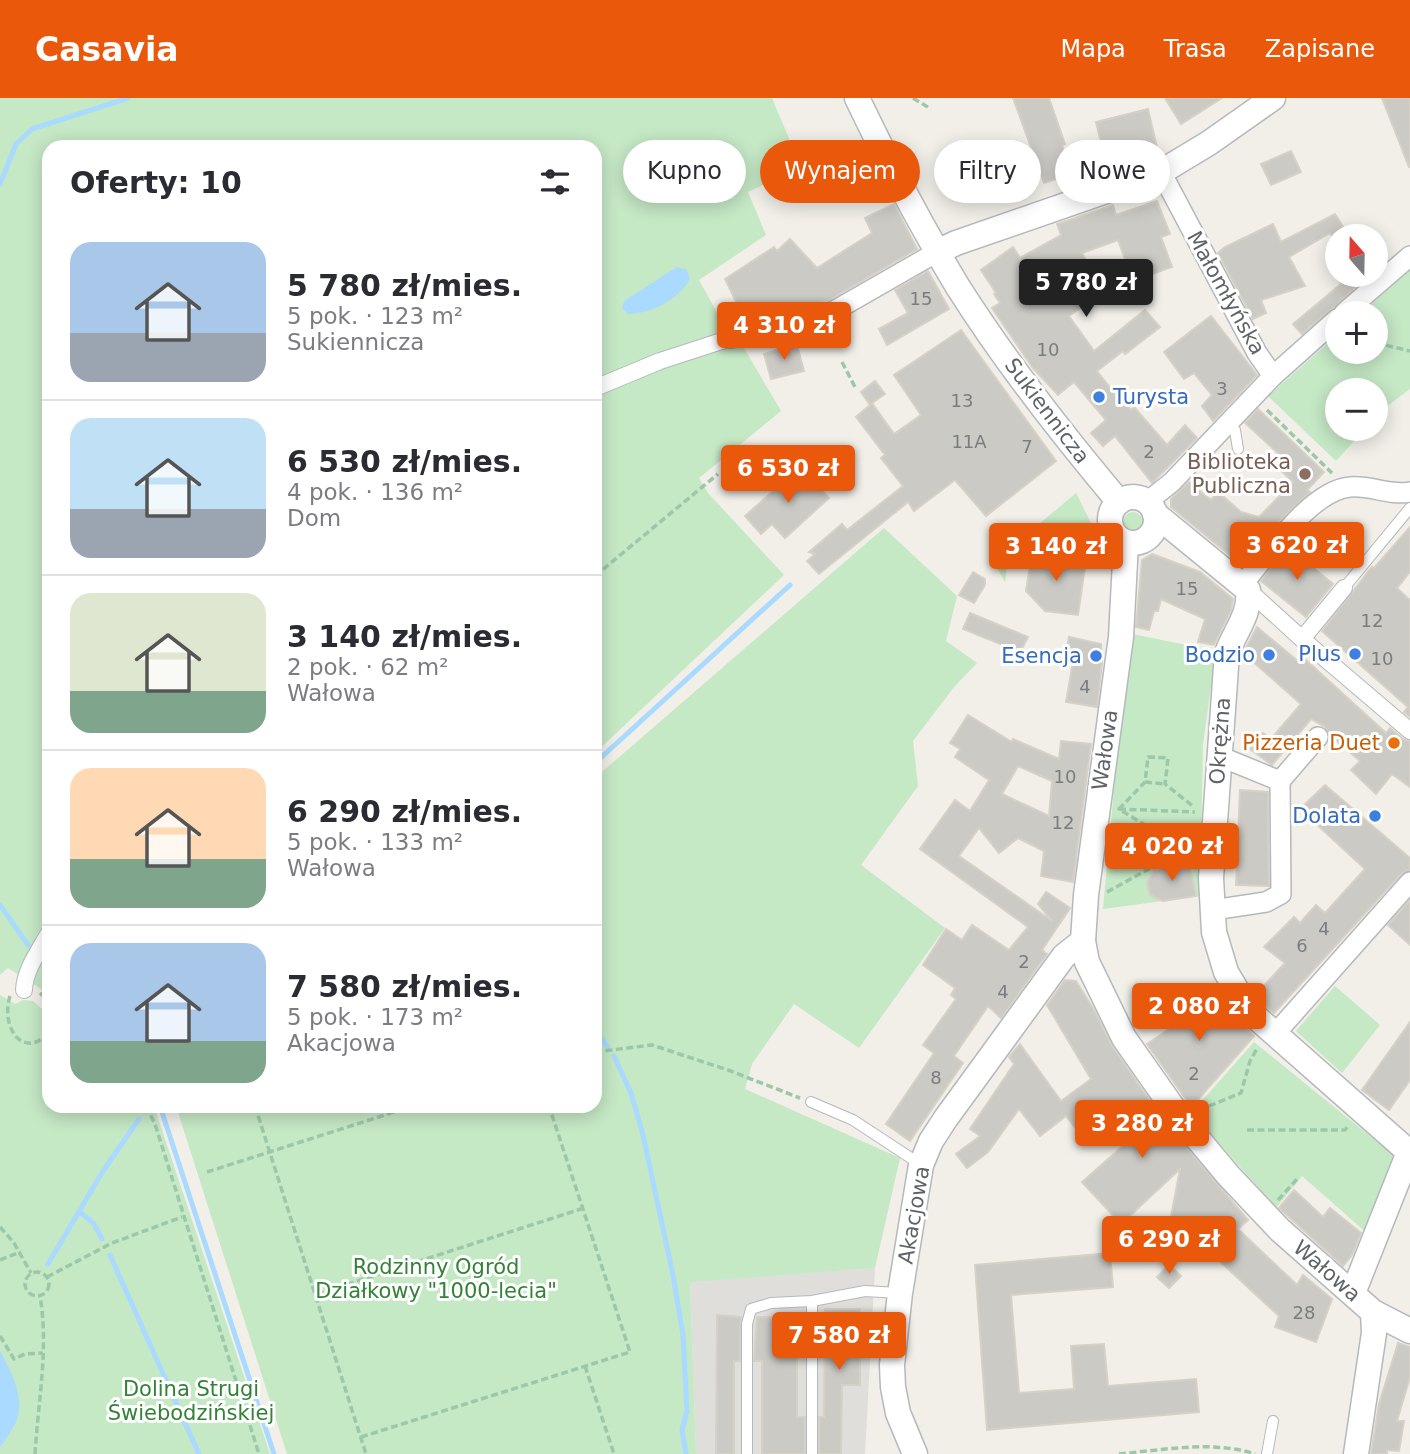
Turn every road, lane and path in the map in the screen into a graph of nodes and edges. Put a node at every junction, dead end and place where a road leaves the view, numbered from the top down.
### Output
1 (857, 98) edge
2 (913, 98) edge
3 (1273, 98) edge
4 (931, 108) dead end
5 (1170, 167) edge
6 (1170, 189) edge
7 (1071, 203) edge
8 (937, 252) junction
9 (1410, 256) edge
10 (1358, 301) edge
11 (1325, 330) edge
12 (732, 338) joint
13 (1388, 346) edge
14 (1410, 351) edge
15 (842, 362) dead end
16 (1273, 376) junction
17 (602, 385) edge
18 (855, 387) dead end
19 (1253, 396) junction
20 (1228, 423) junction
21 (1238, 449) dead end
22 (1325, 467) dead end
23 (718, 474) dead end
24 (1410, 492) edge
25 (1119, 502) junction
26 (1151, 508) junction
27 (1410, 508) edge
28 (1126, 542) junction
29 (602, 570) edge
30 (1245, 587) junction
31 (1344, 588) joint
32 (1305, 642) junction
33 (1410, 732) edge
34 (1318, 737) dead end
35 (1219, 757) junction
36 (1280, 781) junction
37 (1145, 782) junction
38 (1165, 784) junction
39 (1112, 809) dead end
40 (1119, 809) junction
41 (1201, 813) junction
42 (1176, 844) junction
43 (1158, 864) junction
44 (1410, 882) edge
45 (1105, 893) dead end
46 (1213, 910) junction
47 (1083, 941) junction
48 (42, 945) edge
49 (24, 990) junction
50 (42, 995) edge
51 (2, 1008) dead end
52 (7, 1034) dead end
53 (1275, 1034) junction
54 (42, 1038) edge
55 (602, 1051) edge
56 (1250, 1061) dead end
57 (810, 1102) joint
58 (1209, 1106) dead end
59 (150, 1113) edge
60 (256, 1113) edge
61 (390, 1113) edge
62 (551, 1113) edge
63 (1353, 1119) dead end
64 (1247, 1130) dead end
65 (1405, 1145) edge
66 (270, 1151) junction
67 (921, 1165) junction
68 (207, 1172) dead end
69 (1297, 1178) dead end
70 (582, 1209) junction
71 (1266, 1214) junction
72 (183, 1217) junction
73 (0, 1227) edge
74 (20, 1252) junction
75 (0, 1260) edge
76 (32, 1273) junction
77 (47, 1277) junction
78 (900, 1293) junction
79 (1353, 1293) junction
80 (317, 1294) junction
81 (40, 1296) junction
82 (812, 1301) junction
83 (1373, 1311) junction
84 (1410, 1331) edge
85 (0, 1336) edge
86 (43, 1353) junction
87 (584, 1366) junction
88 (1273, 1421) dead end
89 (361, 1437) junction
90 (34, 1453) edge
91 (259, 1454) edge
92 (366, 1454) edge
93 (614, 1454) edge
94 (747, 1454) edge
95 (812, 1454) edge
96 (915, 1454) edge
97 (1119, 1454) edge
98 (1255, 1454) edge
99 (1267, 1454) edge
100 (1356, 1454) edge

1 - 8 street, Sukiennicza
2 - 4 path
3 - 5 street
6 - 16 street, Małomłyńska
7 - 8 street
8 - 12 street
8 - 25 street, Sukiennicza
9 - 10 street
11 - 16 street
12 - 17 street
13 - 14 path
15 - 18 path
16 - 19 street
19 - 20 street
19 - 22 path
20 - 21 lane
20 - 26 street
23 - 29 path
24 - 30 street
25 - 26 street
25 - 28 street
26 - 28 street
26 - 30 street
27 - 31 lane
28 - 47 street, Wałowa
30 - 32 street
30 - 35 street, Okrężna
31 - 32 street
32 - 33 street
34 - 36 street
35 - 36 street
35 - 46 street, Okrężna
36 - 46 street
37 - 38 path
37 - 38 path
37 - 40 path
38 - 41 path
39 - 40 path
40 - 41 path
40 - 42 path
41 - 42 path
42 - 43 path
42 - 43 path
43 - 45 path
44 - 53 street
46 - 53 street, Okrężna
47 - 67 street, Akacjowa
47 - 71 street, Wałowa
48 - 49 street
49 - 50 path
49 - 51 path
52 - 54 path
53 - 65 street, Okrężna
55 - 57 path
56 - 58 path
57 - 67 lane
59 - 72 path
60 - 66 path
61 - 66 path
62 - 70 path
63 - 64 path
65 - 79 street
66 - 68 path
66 - 80 path
67 - 78 street, Akacjowa
69 - 71 path
70 - 80 path
70 - 87 path
71 - 79 street, Wałowa
72 - 77 path
72 - 91 path
73 - 74 path
74 - 75 path
74 - 76 path
76 - 77 path
76 - 81 path
77 - 81 path
78 - 82 lane
78 - 96 street, Akacjowa
79 - 83 street, Wałowa
80 - 89 path
81 - 86 path
82 - 94 lane
82 - 95 lane
83 - 84 street, Wałowa
83 - 100 street
85 - 86 path
86 - 90 path
87 - 89 path
87 - 93 path
88 - 99 lane
89 - 92 path
97 - 98 path

